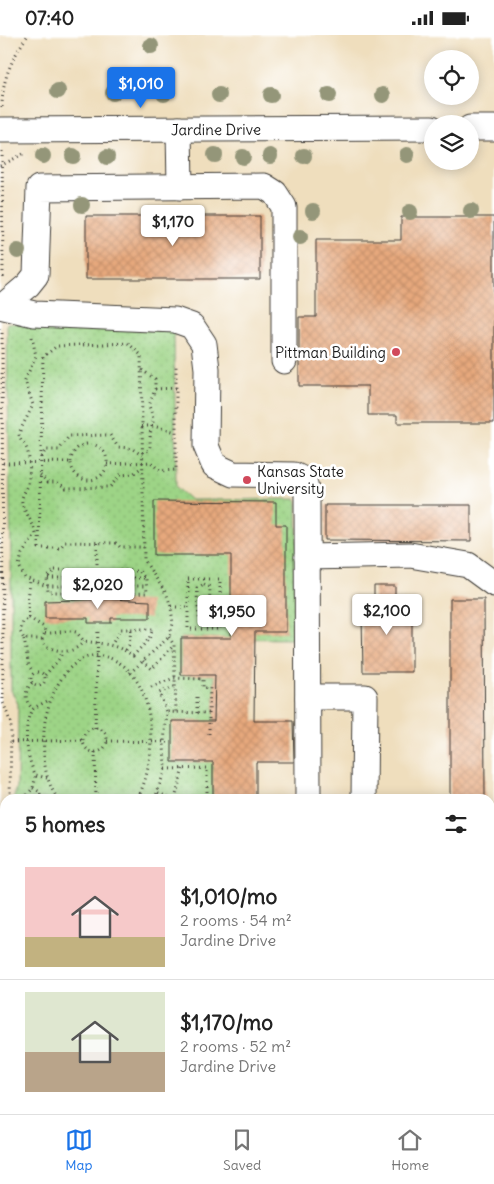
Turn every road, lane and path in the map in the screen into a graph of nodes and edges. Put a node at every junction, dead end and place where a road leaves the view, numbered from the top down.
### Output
1 (28, 35) edge
2 (479, 128) edge
3 (494, 128) edge
4 (179, 129) junction
5 (424, 129) edge
6 (1, 130) edge
7 (1, 166) edge
8 (180, 187) junction
9 (4, 318) edge
10 (31, 334) dead end
11 (284, 361) dead end
12 (176, 366) dead end
13 (141, 369) junction
14 (155, 389) junction
15 (176, 389) junction
16 (33, 405) junction
17 (42, 405) junction
18 (142, 426) junction
19 (153, 426) junction
20 (176, 432) junction
21 (90, 436) junction
22 (89, 444) junction
23 (142, 454) junction
24 (40, 457) junction
25 (40, 462) junction
26 (70, 462) junction
27 (142, 462) junction
28 (3, 463) junction
29 (29, 463) junction
30 (107, 464) junction
31 (142, 467) junction
32 (40, 474) junction
33 (89, 479) junction
34 (89, 487) junction
35 (38, 534) junction
36 (97, 543) junction
37 (144, 547) junction
38 (307, 557) junction
39 (97, 571) junction
40 (97, 578) junction
41 (145, 578) junction
42 (47, 579) junction
43 (204, 579) junction
44 (30, 580) junction
45 (204, 584) junction
46 (494, 584) edge
47 (47, 586) junction
48 (147, 586) junction
49 (97, 588) junction
50 (171, 607) junction
51 (188, 609) junction
52 (197, 611) junction
53 (211, 611) junction
54 (220, 611) junction
55 (30, 619) junction
56 (205, 621) junction
57 (98, 628) dead end
58 (205, 629) junction
59 (131, 630) junction
60 (45, 633) junction
61 (169, 637) junction
62 (24, 639) junction
63 (42, 639) junction
64 (84, 641) junction
65 (98, 643) junction
66 (112, 644) junction
67 (174, 645) junction
68 (126, 650) junction
69 (62, 653) junction
70 (98, 657) junction
71 (144, 661) junction
72 (33, 672) junction
73 (130, 673) junction
74 (45, 675) junction
75 (174, 678) junction
76 (32, 683) junction
77 (151, 687) dead end
78 (174, 687) junction
79 (197, 697) dead end
80 (308, 697) junction
81 (49, 699) junction
82 (33, 709) junction
83 (167, 712) junction
84 (176, 712) junction
85 (197, 713) junction
86 (209, 713) junction
87 (96, 728) junction
88 (210, 736) dead end
89 (83, 740) junction
90 (28, 741) junction
91 (44, 741) junction
92 (107, 741) junction
93 (152, 741) junction
94 (164, 741) junction
95 (172, 741) dead end
96 (11, 742) junction
97 (95, 752) junction
98 (166, 769) junction
99 (183, 769) junction
100 (36, 775) junction
101 (47, 778) junction
102 (34, 788) junction
103 (158, 793) edge
104 (10, 794) edge
105 (29, 794) edge
106 (40, 794) edge
107 (55, 794) edge
108 (96, 794) edge
109 (139, 794) edge
110 (176, 794) edge
111 (207, 794) edge
112 (308, 794) edge
113 (364, 794) edge

1 - 6 path
2 - 3 street
4 - 5 street, Jardine Drive
4 - 6 street, Jardine Drive
4 - 8 street
6 - 7 path
7 - 9 path
8 - 9 street
8 - 11 street
9 - 28 path
9 - 38 street
10 - 16 path
12 - 15 path
13 - 14 path
13 - 17 path
13 - 18 path
14 - 15 path
14 - 19 path
15 - 20 path
16 - 17 path
16 - 29 path
17 - 24 path
18 - 19 path
18 - 23 path
19 - 20 path
19 - 23 path
20 - 27 path
21 - 22 path
21 - 23 path
21 - 24 path
22 - 26 path
22 - 30 path
23 - 27 path
24 - 25 path
25 - 26 path
25 - 29 path
25 - 32 path
26 - 33 path
27 - 30 path
27 - 31 path
28 - 29 path
28 - 96 path
29 - 35 path
30 - 33 path
31 - 34 path
31 - 37 path
32 - 34 path
32 - 35 path
33 - 34 path
35 - 36 path
35 - 44 path
36 - 37 path
36 - 39 path
37 - 50 path
38 - 46 street
38 - 80 street
39 - 40 path
39 - 41 path
39 - 42 path
40 - 41 path
40 - 42 path
40 - 49 path
41 - 48 path
42 - 47 path
43 - 45 path
43 - 51 path
43 - 54 path
44 - 47 path
44 - 55 path
45 - 52 path
45 - 53 path
47 - 49 path
47 - 49 path
48 - 49 path
48 - 49 path
50 - 51 path
50 - 61 path
51 - 52 path
51 - 58 path
52 - 56 path
53 - 54 path
53 - 56 path
54 - 58 path
55 - 60 path
55 - 62 path
56 - 58 path
57 - 65 path
59 - 66 path
59 - 68 path
59 - 68 path
60 - 63 path
60 - 64 path
61 - 67 path
61 - 71 path
62 - 63 path
62 - 72 path
63 - 69 path
64 - 65 path
64 - 69 path
65 - 66 path
65 - 70 path
66 - 68 path
67 - 71 path
67 - 75 path
69 - 74 path
70 - 73 path
70 - 81 path
70 - 87 path
71 - 73 path
72 - 74 path
72 - 76 path
73 - 93 path
74 - 76 path
75 - 77 path
75 - 78 path
75 - 86 path
76 - 82 path
78 - 83 path
78 - 84 path
79 - 85 path
80 - 112 street
80 - 113 street
81 - 82 path
81 - 91 path
82 - 90 path
83 - 84 path
83 - 94 path
84 - 85 path
85 - 86 path
86 - 88 path
87 - 89 path
87 - 92 path
89 - 91 path
89 - 97 path
90 - 91 path
90 - 96 path
90 - 100 path
91 - 101 path
92 - 93 path
92 - 97 path
93 - 94 path
93 - 109 path
94 - 95 path
94 - 98 path
96 - 104 path
97 - 108 path
98 - 99 path
98 - 103 path
99 - 110 path
99 - 111 path
100 - 101 path
100 - 102 path
101 - 107 path
102 - 105 path
102 - 106 path

